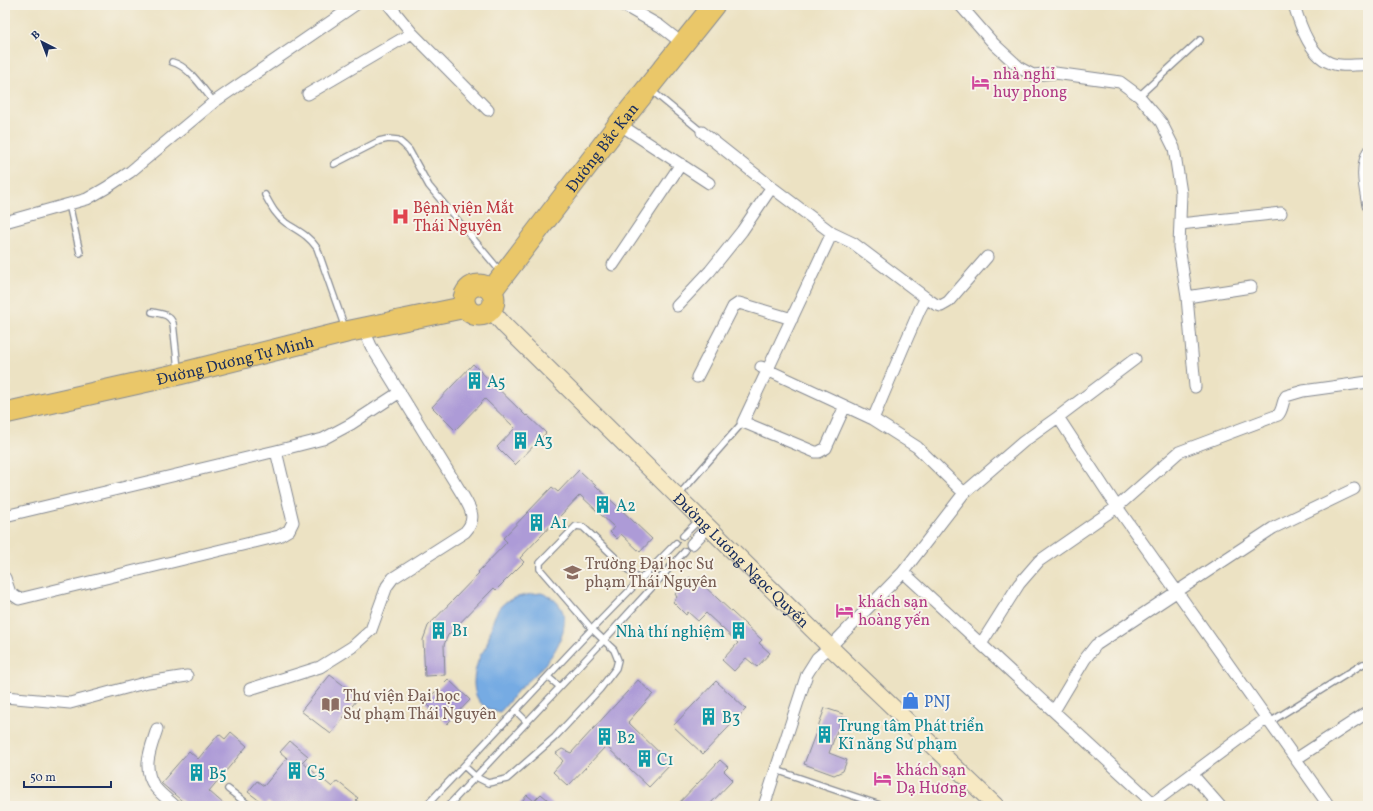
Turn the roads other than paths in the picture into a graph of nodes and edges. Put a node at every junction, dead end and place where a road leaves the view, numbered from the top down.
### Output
1 (355, 5) edge
2 (389, 5) edge
3 (623, 5) edge
4 (714, 5) edge
5 (960, 5) edge
6 (1294, 5) edge
7 (412, 33) junction
8 (1200, 40) dead end
9 (683, 44) junction
10 (172, 62) dead end
11 (1368, 65) edge
12 (649, 88) junction
13 (308, 94) dead end
14 (1139, 96) junction
15 (214, 102) junction
16 (488, 110) dead end
17 (620, 124) junction
18 (702, 132) joint
19 (1368, 152) edge
20 (334, 164) dead end
21 (681, 164) junction
22 (709, 182) dead end
23 (774, 189) junction
24 (265, 195) dead end
25 (69, 204) junction
26 (1368, 206) edge
27 (1281, 213) dead end
28 (5, 222) edge
29 (1180, 224) junction
30 (832, 233) junction
31 (80, 253) dead end
32 (987, 257) dead end
33 (613, 265) dead end
34 (1251, 287) dead end
35 (495, 292) junction
36 (1187, 297) junction
37 (926, 298) junction
38 (677, 306) dead end
39 (152, 312) dead end
40 (792, 319) junction
41 (355, 330) junction
42 (1134, 359) dead end
43 (764, 368) junction
44 (179, 374) junction
45 (697, 377) dead end
46 (1368, 382) edge
47 (1196, 387) dead end
48 (400, 392) junction
49 (845, 406) junction
50 (5, 413) edge
51 (1058, 417) junction
52 (873, 419) junction
53 (743, 422) junction
54 (276, 451) junction
55 (1354, 489) dead end
56 (964, 493) junction
57 (678, 496) junction
58 (1117, 507) junction
59 (5, 516) edge
60 (704, 522) junction
61 (684, 536) dead end
62 (676, 543) dead end
63 (689, 547) joint
64 (903, 572) junction
65 (5, 578) edge
66 (639, 580) junction
67 (1177, 591) junction
68 (592, 629) junction
69 (604, 640) junction
70 (981, 644) junction
71 (830, 647) junction
72 (1363, 664) dead end
73 (187, 676) dead end
74 (548, 677) junction
75 (560, 687) junction
76 (250, 689) dead end
77 (5, 697) edge
78 (516, 711) junction
79 (1054, 711) junction
80 (1368, 712) edge
81 (1268, 720) junction
82 (527, 722) junction
83 (157, 729) dead end
84 (1296, 759) junction
85 (464, 766) junction
86 (776, 770) junction
87 (1192, 774) junction
88 (476, 777) junction
89 (228, 789) dead end
90 (1151, 804) edge
91 (880, 805) dead end
92 (175, 806) edge
93 (250, 806) edge
94 (426, 806) edge
95 (448, 806) edge
96 (764, 806) edge
97 (996, 806) edge
98 (1220, 806) edge
99 (1329, 806) edge

1 - 15 street
2 - 7 street
3 - 9 street
4 - 9 highway, Đường Bắc Kạn
5 - 14 street
6 - 11 street
7 - 13 street
7 - 16 street
8 - 14 lane
9 - 12 highway, Đường Bắc Kạn
10 - 15 lane
12 - 17 highway, Đường Bắc Kạn
12 - 18 lane
14 - 29 street
15 - 25 street
17 - 21 street
17 - 35 highway, Đường Bắc Kạn
18 - 23 street
19 - 26 street
20 - 35 lane
21 - 22 street
21 - 33 street
23 - 30 street
23 - 38 street
24 - 41 lane
25 - 28 street
25 - 31 lane
27 - 29 street
29 - 36 street
30 - 37 street
30 - 40 street
32 - 37 street
34 - 36 street
35 - 41 highway, Đường Dương Tự Minh
35 - 57 main road, Đường Lương Ngọc Quyến
36 - 47 street
37 - 52 street
39 - 44 lane
40 - 43 street
40 - 45 street
41 - 44 highway, Đường Dương Tự Minh
41 - 48 street
42 - 51 street
43 - 49 street
43 - 53 street
44 - 50 highway, Đường Dương Tự Minh
46 - 58 street
48 - 54 street
48 - 76 street
49 - 52 street
49 - 53 street
51 - 56 street
51 - 58 street
52 - 56 street
53 - 57 lane
54 - 59 street
54 - 65 street
55 - 67 street
56 - 64 street
57 - 60 main road, Đường Lương Ngọc Quyến
58 - 67 street
58 - 70 street
60 - 61 lane
60 - 63 street
60 - 71 main road, Đường Lương Ngọc Quyến
62 - 66 lane
63 - 69 lane
64 - 70 street
64 - 71 street
66 - 68 lane
66 - 68 lane
67 - 79 street
67 - 81 street
68 - 69 lane
68 - 74 lane
69 - 75 lane
69 - 88 lane
70 - 79 street
71 - 86 street
71 - 97 main road, Đường Lương Ngọc Quyến
72 - 81 lane
73 - 77 street
74 - 75 lane
74 - 78 lane
75 - 82 lane
78 - 82 lane
78 - 85 lane
79 - 90 street
80 - 84 street
81 - 84 street
81 - 87 street
82 - 88 lane
83 - 92 street
84 - 99 street
85 - 88 lane
85 - 94 lane
86 - 91 lane
86 - 96 street
87 - 90 street
87 - 98 street
88 - 95 lane
89 - 93 lane

